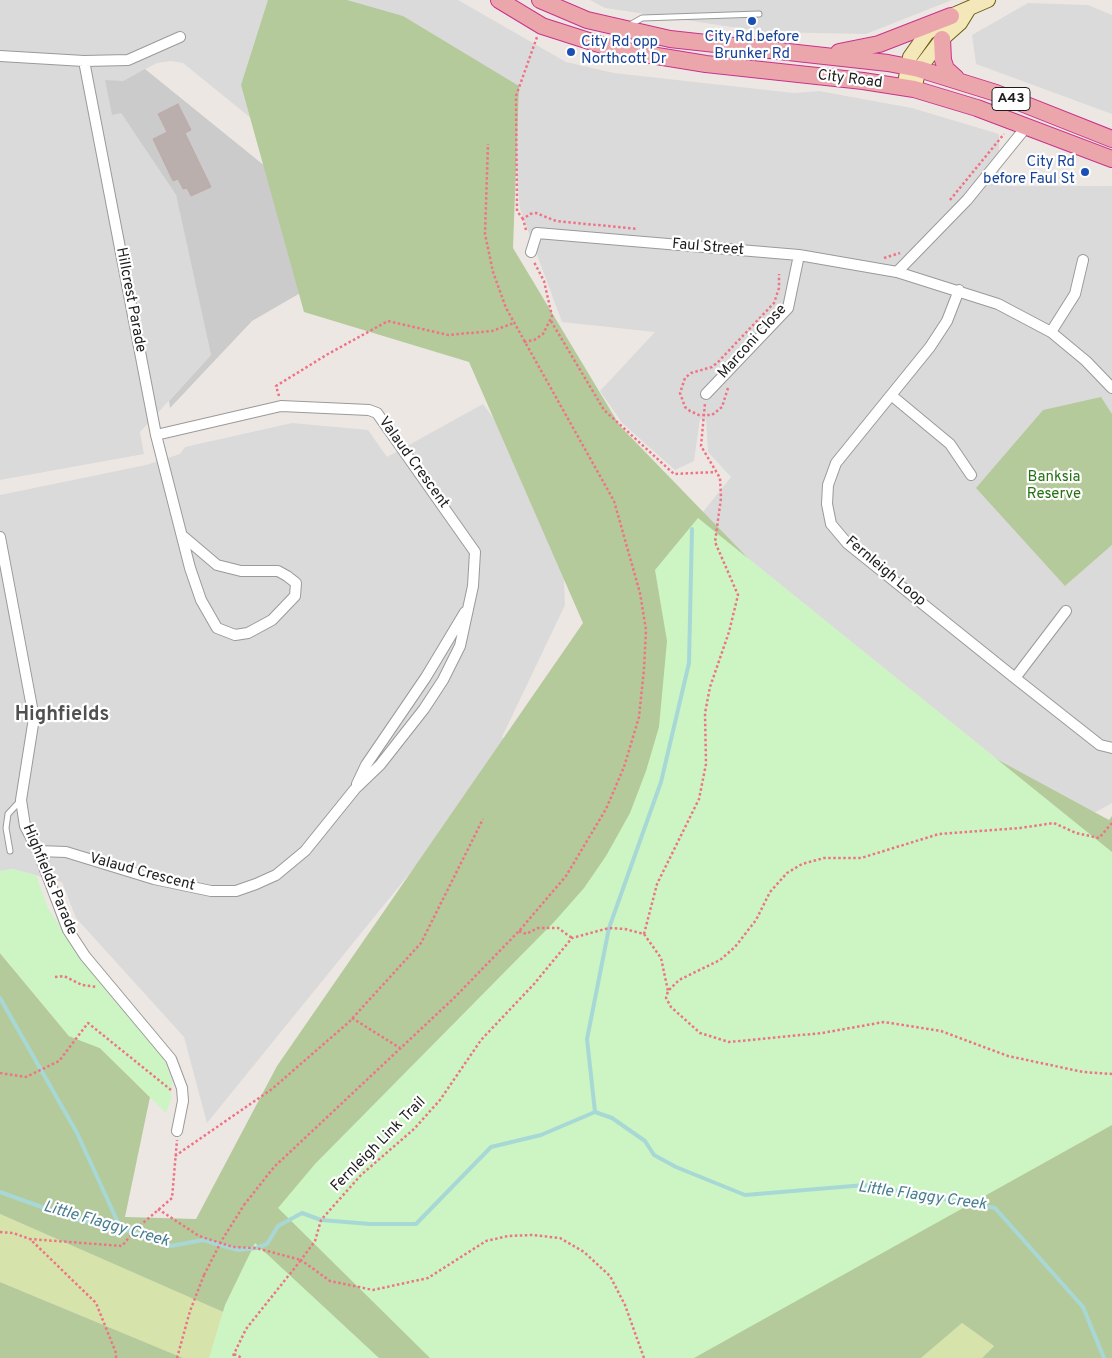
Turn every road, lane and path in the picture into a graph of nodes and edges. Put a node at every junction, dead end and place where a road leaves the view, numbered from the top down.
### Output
1 (499, 0) edge
2 (540, 0) edge
3 (988, 0) edge
4 (968, 10) junction
5 (756, 14) joint
6 (951, 16) junction
7 (542, 26) junction
8 (621, 30) junction
9 (180, 37) dead end
10 (760, 38) dead end
11 (942, 39) junction
12 (809, 54) junction
13 (0, 56) edge
14 (84, 61) junction
15 (913, 68) junction
16 (956, 78) junction
17 (909, 89) junction
18 (1027, 126) junction
19 (1004, 134) dead end
20 (1112, 139) edge
21 (488, 144) dead end
22 (1112, 159) edge
23 (949, 201) dead end
24 (524, 219) junction
25 (643, 230) dead end
26 (526, 238) dead end
27 (904, 251) dead end
28 (531, 252) joint
29 (799, 255) junction
30 (878, 258) dead end
31 (1083, 260) dead end
32 (898, 272) junction
33 (779, 274) dead end
34 (958, 290) junction
35 (551, 321) junction
36 (514, 323) junction
37 (1051, 332) junction
38 (524, 342) junction
39 (1112, 388) edge
40 (706, 394) joint
41 (892, 395) junction
42 (281, 406) junction
43 (704, 416) junction
44 (156, 435) junction
45 (716, 472) junction
46 (971, 476) dead end
47 (0, 537) edge
48 (184, 537) junction
49 (466, 608) junction
50 (1066, 611) dead end
51 (1015, 678) junction
52 (1112, 748) edge
53 (355, 789) junction
54 (21, 800) junction
55 (483, 819) dead end
56 (1112, 823) edge
57 (10, 851) dead end
58 (38, 851) junction
59 (519, 931) junction
60 (644, 934) junction
61 (572, 938) junction
62 (55, 977) dead end
63 (107, 983) junction
64 (668, 991) junction
65 (352, 1018) junction
66 (401, 1048) junction
67 (0, 1073) edge
68 (1112, 1074) edge
69 (183, 1101) junction
70 (177, 1131) joint
71 (175, 1156) junction
72 (158, 1209) junction
73 (0, 1232) edge
74 (30, 1239) junction
75 (300, 1260) junction
76 (234, 1354) junction
77 (116, 1358) edge
78 (177, 1358) edge
79 (232, 1358) edge
80 (242, 1358) edge
81 (644, 1358) edge

1 - 7 highway, City Road / A43
2 - 8 highway, City Road / A43
3 - 4 main road
4 - 6 main road
4 - 11 main road
5 - 8 lane
5 - 10 path
6 - 12 highway
6 - 15 main road
7 - 17 highway, City Road / A43
7 - 24 path
8 - 12 highway, City Road / A43
9 - 14 street
11 - 15 main road
11 - 16 highway
12 - 15 highway, City Road / A43
13 - 14 street
14 - 44 street, Hillcrest Parade
15 - 16 highway, City Road / A43
15 - 17 main road
16 - 20 highway, City Road / A43
17 - 18 highway, City Road / A43
18 - 22 highway, City Road / A43
18 - 32 street
19 - 23 path
21 - 36 path
24 - 25 path
24 - 26 path
27 - 30 path
28 - 29 street, Faul Street
28 - 35 path
29 - 32 street, Faul Street
29 - 40 street, Marconi Close
31 - 37 street
32 - 34 street, Faul Street
33 - 43 path
34 - 37 street, Faul Street
34 - 41 street, Fernleigh Loop
35 - 38 path
35 - 45 path
36 - 38 path
36 - 42 path
37 - 39 street, Faul Street
38 - 59 path
40 - 43 path
41 - 46 street
41 - 51 street, Fernleigh Loop
42 - 44 street, Valaud Crescent
42 - 49 street, Valaud Crescent
43 - 45 path
44 - 48 street, Hillcrest Parade
45 - 60 path
47 - 54 street, Highfields Parade
48 - 48 street, Hillcrest Parade
49 - 53 street, Valaud Crescent
49 - 53 street, Valaud Crescent
50 - 51 street
51 - 52 street, Fernleigh Loop
53 - 58 street, Valaud Crescent
54 - 57 lane
54 - 58 street, Highfields Parade
55 - 65 path
56 - 64 path
58 - 63 street, Highfields Parade
59 - 61 path
59 - 66 path
60 - 61 path
60 - 64 path
61 - 75 path, Fernleigh Link Trail
62 - 63 path
63 - 69 street, Highfields Parade
64 - 68 path
65 - 66 path
65 - 71 path
66 - 78 path, bridge
67 - 69 path
69 - 70 street, Highfields Parade
70 - 71 path
71 - 72 path
72 - 74 path
72 - 75 path
73 - 74 path
74 - 77 path
75 - 76 path, Fernleigh Link Trail
75 - 81 path
76 - 79 path, Fernleigh Link Trail
76 - 80 path

